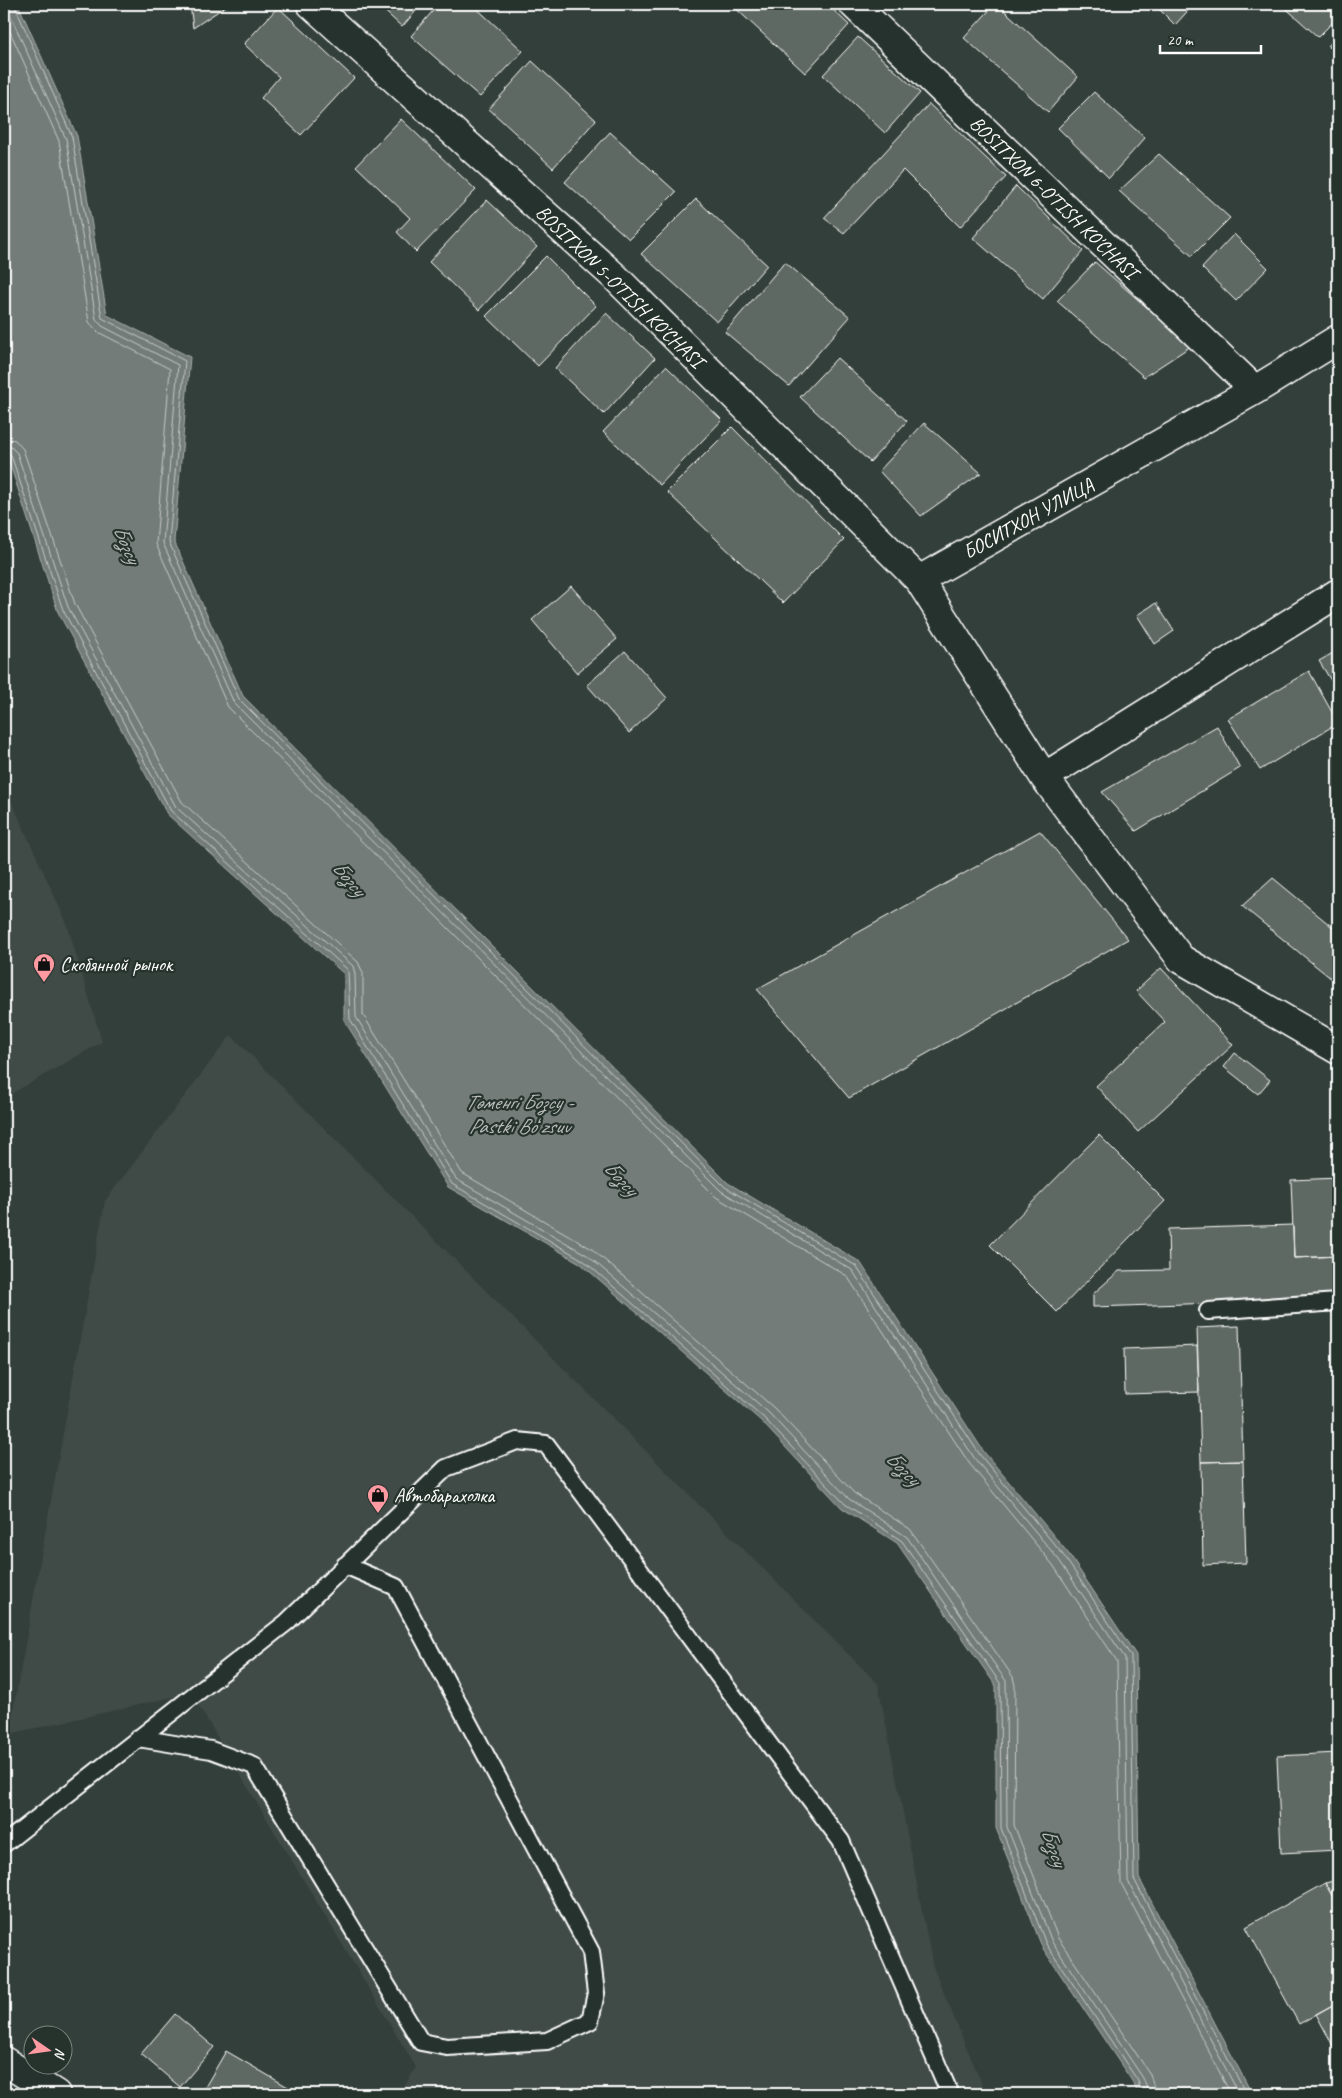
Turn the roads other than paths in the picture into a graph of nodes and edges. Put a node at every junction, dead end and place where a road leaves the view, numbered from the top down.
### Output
1 (311, 4) edge
2 (853, 4) edge
3 (1338, 338) edge
4 (1255, 390) junction
5 (919, 580) junction
6 (1338, 593) edge
7 (1044, 777) junction
8 (1338, 1050) edge
9 (1338, 1302) edge
10 (1208, 1311) dead end
11 (346, 1565) junction
12 (138, 1738) junction
13 (4, 1844) edge
14 (4, 2061) edge
15 (56, 2094) edge
16 (950, 2094) edge

1 - 5 street, BOSITXON 5-O'TISH KO'CHASI
2 - 4 street, BOSITXON 6-O'TISH KO'CHASI
3 - 4 street, БОСИТХОН УЛИЦА
4 - 5 street, БОСИТХОН УЛИЦА
5 - 7 street
6 - 7 street
7 - 8 street
9 - 10 lane
11 - 12 lane
11 - 12 lane
11 - 16 lane
12 - 13 lane
14 - 15 street

